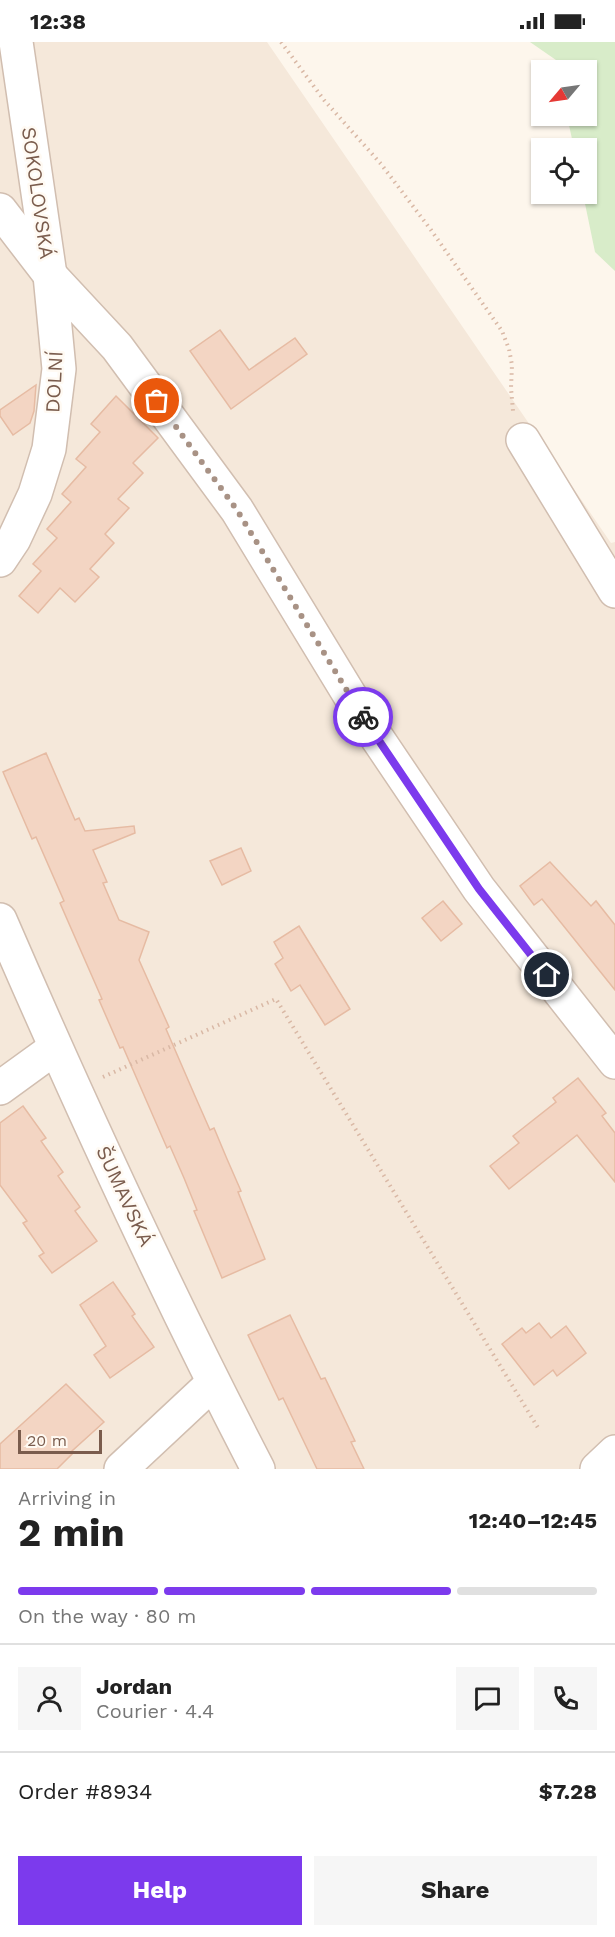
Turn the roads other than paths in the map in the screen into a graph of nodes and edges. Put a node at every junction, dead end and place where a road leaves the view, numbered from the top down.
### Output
1 (16, 42) edge
2 (0, 210) edge
3 (50, 275) junction
4 (523, 440) road end
5 (0, 560) edge
6 (615, 591) edge
7 (0, 920) edge
8 (55, 1048) junction
9 (615, 1062) edge
10 (0, 1088) edge
11 (213, 1383) junction
12 (615, 1452) edge
13 (121, 1469) edge
14 (258, 1469) edge
15 (597, 1469) edge

1 - 3 street, SOKOLOVSKÁ
2 - 3 street
3 - 5 street, DOLNÍ
3 - 9 street, SOKOLOVSKÁ
4 - 6 street
7 - 8 street, ŠUMAVSKÁ
8 - 10 street
8 - 11 street, ŠUMAVSKÁ
11 - 13 street
11 - 14 street, ŠUMAVSKÁ
12 - 15 street

